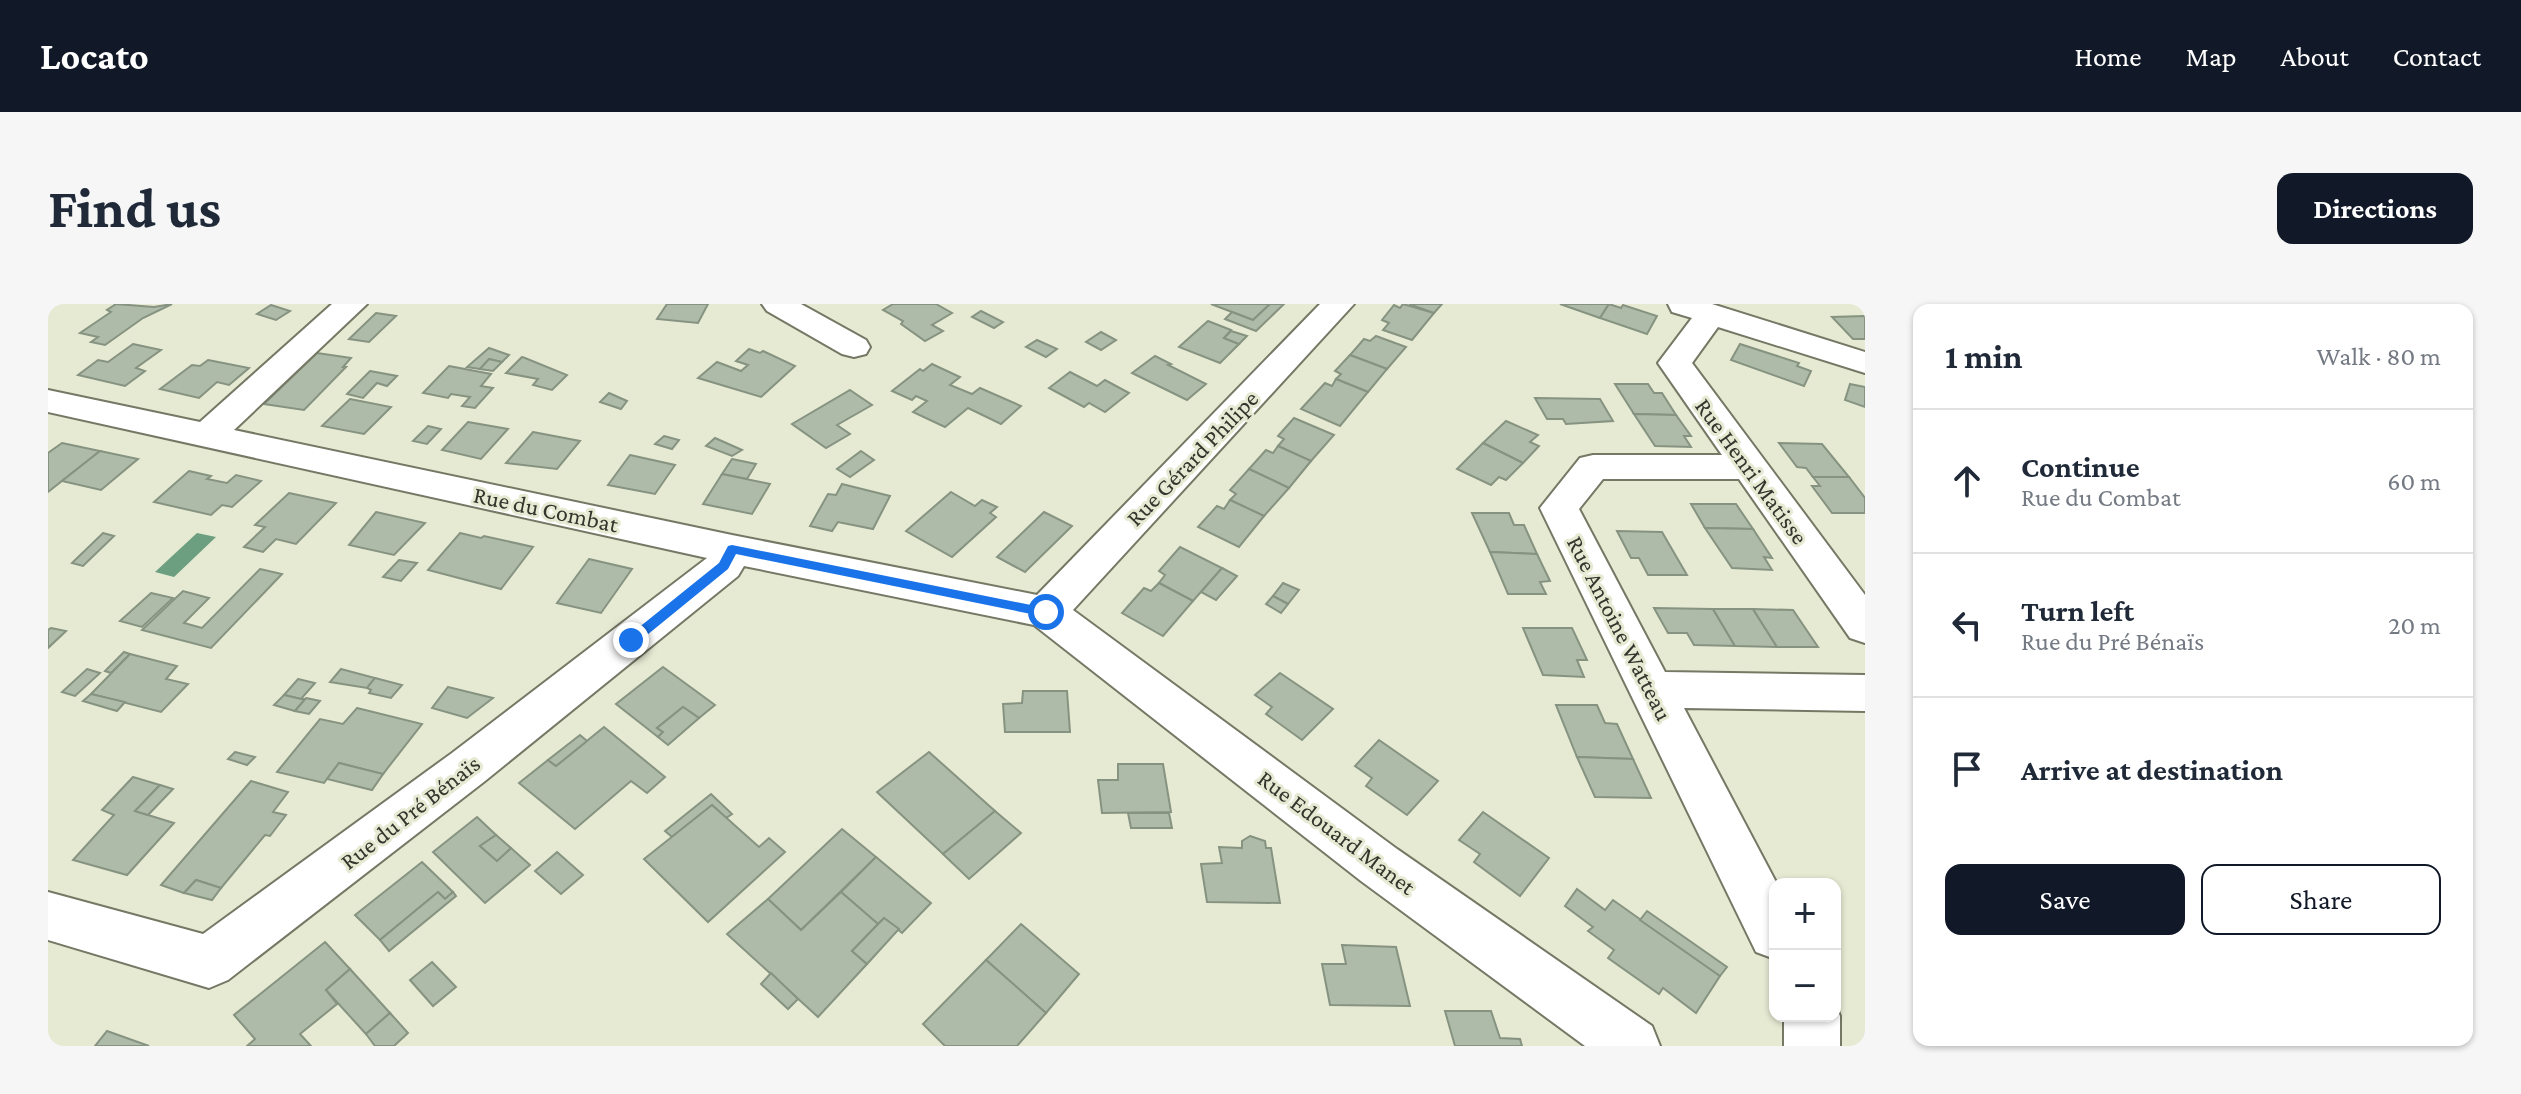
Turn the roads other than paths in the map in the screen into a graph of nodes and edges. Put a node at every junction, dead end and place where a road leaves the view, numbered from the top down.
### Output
1 (351, 304) edge
2 (778, 304) edge
3 (1338, 304) edge
4 (1695, 309) edge
5 (854, 347) dead end
6 (1865, 363) edge
7 (48, 401) edge
8 (206, 436) junction
9 (1748, 467) junction
10 (732, 549) junction
11 (1046, 612) junction
12 (1865, 627) edge
13 (1651, 690) junction
14 (1865, 693) edge
15 (48, 916) edge
16 (1769, 922) edge
17 (1812, 1022) edge
18 (1632, 1046) edge
19 (1812, 1046) edge

1 - 8 street
2 - 5 street
3 - 11 street, Rue Gérard Philipe
4 - 6 street
4 - 9 street, Rue Henri Matisse
7 - 8 street, Rue du Combat
8 - 10 street, Rue du Combat
9 - 12 street, Rue Henri Matisse
9 - 13 street, Rue Antoine Watteau
10 - 11 street, Rue du Combat
10 - 15 street, Rue du Pré Bénaïs
11 - 18 street, Rue Edouard Manet
13 - 14 street
13 - 16 street, Rue Antoine Watteau
17 - 19 street

